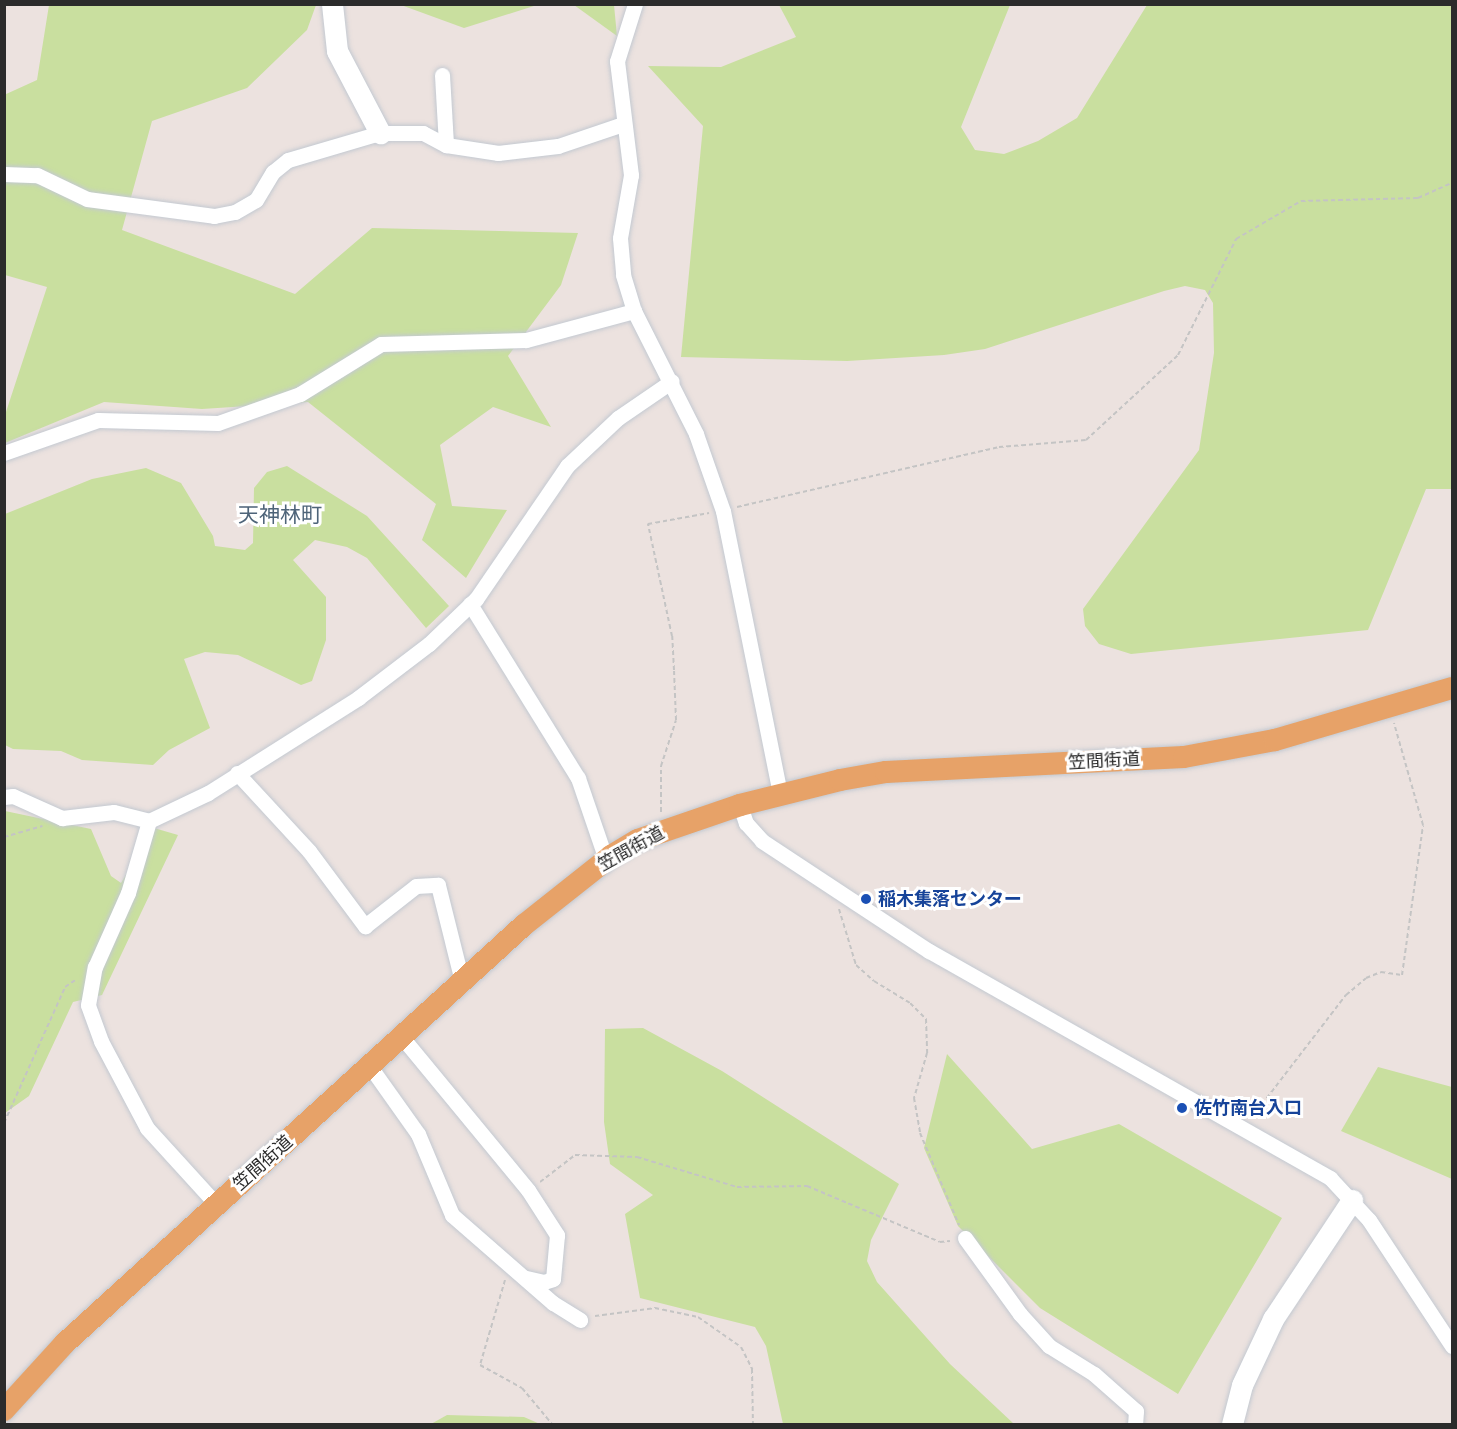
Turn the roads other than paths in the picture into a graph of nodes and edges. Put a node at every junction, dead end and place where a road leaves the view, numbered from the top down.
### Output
1 (332, 4) edge
2 (634, 4) edge
3 (442, 75) dead end
4 (623, 124) junction
5 (380, 133) junction
6 (446, 145) junction
7 (4, 174) edge
8 (634, 311) junction
9 (672, 381) junction
10 (4, 453) edge
11 (470, 604) junction
12 (1452, 688) edge
13 (237, 773) junction
14 (780, 794) junction
15 (4, 797) edge
16 (740, 805) junction
17 (149, 821) junction
18 (606, 860) junction
19 (462, 981) junction
20 (401, 1036) junction
21 (369, 1065) junction
22 (1353, 1200) junction
23 (217, 1205) junction
24 (965, 1238) road end
25 (525, 1279) junction
26 (580, 1320) road end
27 (1452, 1346) edge
28 (4, 1410) edge
29 (1135, 1425) edge
30 (1232, 1425) edge

1 - 5 street
2 - 4 street
3 - 6 street
4 - 6 street
4 - 8 street
5 - 6 street
5 - 7 street
8 - 9 street
8 - 10 street
9 - 11 street
9 - 14 street
11 - 13 street
11 - 18 street
12 - 14 main road, 笠間街道
13 - 17 street
13 - 19 street
14 - 16 main road, 笠間街道
15 - 17 street
16 - 18 main road, 笠間街道
16 - 22 street
17 - 23 street
18 - 19 main road, 笠間街道
19 - 20 main road, 笠間街道
20 - 21 main road, 笠間街道
20 - 25 street
21 - 23 main road, 笠間街道
21 - 25 street
22 - 27 street
22 - 30 street
23 - 28 main road, 笠間街道
24 - 29 street
25 - 26 street

